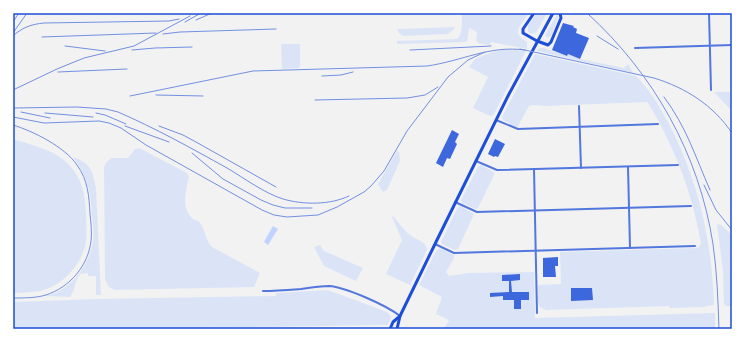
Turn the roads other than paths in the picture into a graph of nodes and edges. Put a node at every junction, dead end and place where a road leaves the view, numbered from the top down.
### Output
1 (534, 13) edge
2 (552, 13) edge
3 (560, 13) edge
4 (709, 13) edge
5 (537, 42) junction
6 (732, 45) edge
7 (710, 46) junction
8 (635, 48) dead end
9 (711, 90) dead end
10 (579, 106) dead end
11 (496, 120) junction
12 (658, 124) dead end
13 (580, 127) junction
14 (476, 161) junction
15 (678, 165) dead end
16 (628, 167) junction
17 (581, 168) junction
18 (534, 169) junction
19 (456, 202) junction
20 (691, 206) dead end
21 (629, 207) junction
22 (534, 210) junction
23 (435, 244) junction
24 (695, 246) dead end
25 (630, 248) junction
26 (536, 250) junction
27 (263, 291) dead end
28 (537, 313) dead end
29 (400, 316) junction
30 (390, 329) edge
31 (397, 329) edge

1 - 5 main road
2 - 5 main road
3 - 5 main road
4 - 7 street
5 - 11 main road
6 - 7 street
7 - 8 street
7 - 9 street
10 - 13 street
11 - 13 street
11 - 14 main road
12 - 13 street
13 - 17 street
14 - 18 street
14 - 19 main road
15 - 16 street
16 - 17 street
16 - 21 street
17 - 18 street
18 - 22 street
19 - 22 street
19 - 23 main road
20 - 21 street
21 - 22 street
21 - 25 street
22 - 26 street
23 - 26 street
23 - 29 main road
24 - 25 street
25 - 26 street
26 - 28 street
27 - 29 street
29 - 30 main road
29 - 31 main road

